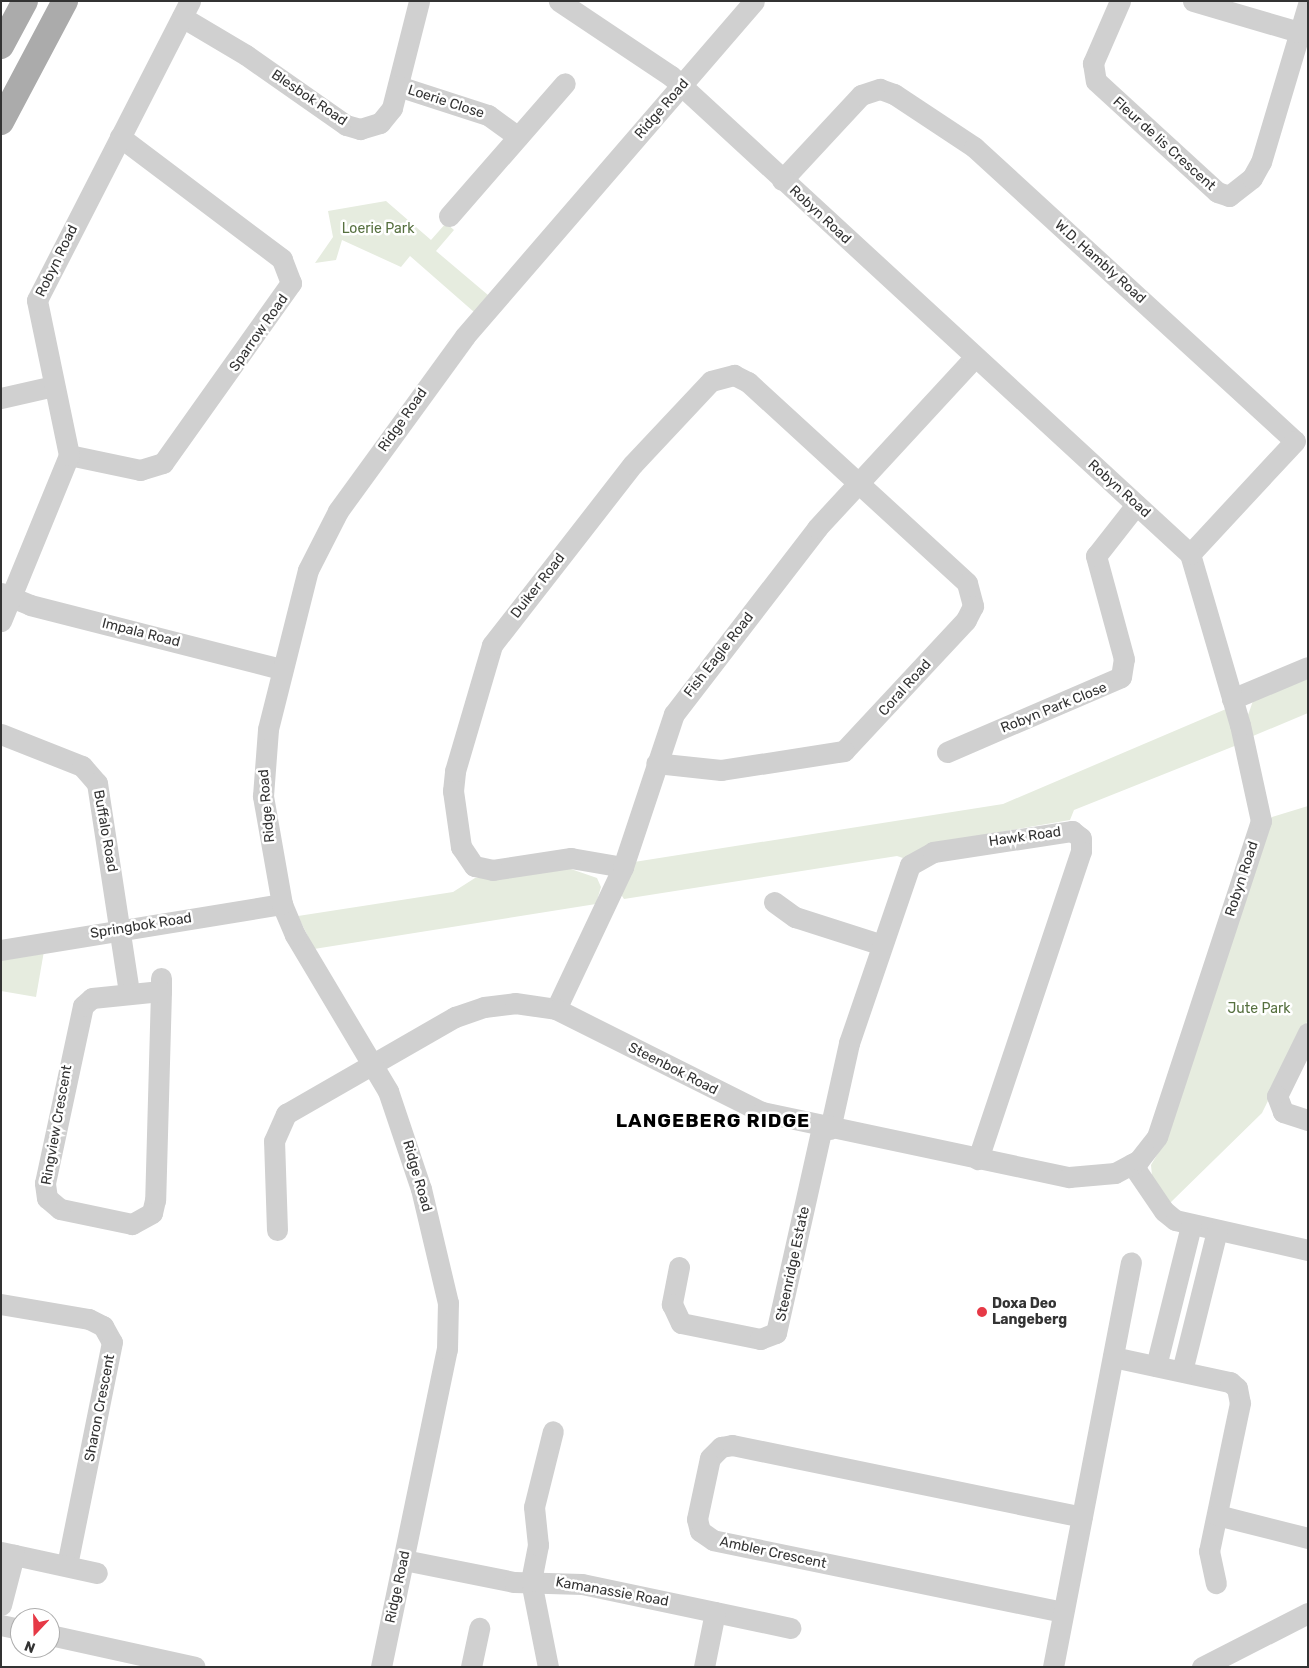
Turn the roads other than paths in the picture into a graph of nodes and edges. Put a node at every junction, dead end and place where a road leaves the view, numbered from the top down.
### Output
1 (25, 1) edge
2 (65, 1) edge
3 (419, 1) edge
4 (559, 1) edge
5 (754, 1) edge
6 (1120, 1) edge
7 (1193, 1) edge
8 (1308, 4) edge
9 (186, 9) edge
10 (1300, 32) junction
11 (1, 46) edge
12 (564, 83) dead end
13 (398, 86) junction
14 (681, 87) junction
15 (1, 122) edge
16 (120, 137) junction
17 (518, 137) junction
18 (782, 180) junction
19 (449, 216) dead end
20 (975, 357) junction
21 (54, 386) junction
22 (1, 398) edge
23 (1301, 445) edge
24 (69, 455) junction
25 (858, 483) junction
26 (1136, 505) junction
27 (1190, 554) junction
28 (6, 595) edge
29 (1, 621) edge
30 (1308, 667) edge
31 (282, 669) junction
32 (1232, 699) junction
33 (1, 734) edge
34 (947, 752) dead end
35 (656, 763) junction
36 (623, 867) junction
37 (774, 902) dead end
38 (282, 904) junction
39 (122, 929) junction
40 (882, 945) junction
41 (1, 950) edge
42 (129, 992) junction
43 (556, 1009) junction
44 (1308, 1034) edge
45 (373, 1064) junction
46 (1308, 1120) edge
47 (826, 1128) junction
48 (978, 1159) junction
49 (1132, 1164) junction
50 (1191, 1226) junction
51 (277, 1230) dead end
52 (1217, 1230) junction
53 (1308, 1250) edge
54 (1131, 1262) dead end
55 (679, 1267) dead end
56 (1, 1304) edge
57 (1113, 1357) junction
58 (1156, 1366) junction
59 (1182, 1371) junction
60 (553, 1431) dead end
61 (1217, 1515) junction
62 (1082, 1517) junction
63 (1308, 1538) edge
64 (7, 1553) edge
65 (404, 1560) junction
66 (67, 1566) junction
67 (97, 1573) dead end
68 (531, 1581) junction
69 (1216, 1583) dead end
70 (1, 1605) edge
71 (715, 1612) junction
72 (1063, 1612) junction
73 (1308, 1613) edge
74 (479, 1628) dead end
75 (790, 1628) dead end
76 (60, 1637) edge
77 (195, 1667) edge
78 (381, 1667) edge
79 (471, 1667) edge
80 (548, 1667) edge
81 (704, 1667) edge
82 (1053, 1667) edge
83 (1202, 1667) edge

1 - 11 main road
2 - 15 main road
3 - 13 street, Blesbok Road
4 - 14 street, Robyn Road
5 - 14 street, Ridge Road
6 - 10 street, Fleur de lis Crescent
7 - 10 street
8 - 10 street, Fleur de lis Crescent
9 - 13 street, Blesbok Road
9 - 16 street, Robyn Road
12 - 17 street
13 - 17 street, Loerie Close
14 - 18 street, Robyn Road
14 - 31 street, Ridge Road
16 - 21 street, Robyn Road
16 - 24 street, Sparrow Road
17 - 19 street
18 - 20 street, Robyn Road
18 - 23 street, W.D. Hambly Road
20 - 25 street, Fish Eagle Road
20 - 26 street, Robyn Road
21 - 22 street
21 - 24 street, Robyn Road
23 - 27 street, W.D. Hambly Road
24 - 28 street
25 - 35 street, Fish Eagle Road
25 - 35 street, Coral Road
25 - 36 street, Duiker Road
26 - 27 street, Robyn Road
26 - 34 street, Robyn Park Close
27 - 32 street, Robyn Road
28 - 29 street
28 - 31 street, Impala Road
30 - 32 street
31 - 38 street, Ridge Road
32 - 49 street, Robyn Road
33 - 39 street, Buffalo Road
35 - 36 street, Fish Eagle Road
36 - 43 street, Fish Eagle Road
37 - 40 street
38 - 39 street, Springbok Road
38 - 45 street, Ridge Road
39 - 41 street, Springbok Road
39 - 42 street
40 - 47 street, Hawk Road
40 - 48 street, Hawk Road
42 - 42 street, Ringview Crescent
43 - 45 street, Steenbok Road
43 - 47 street, Steenbok Road
44 - 46 street
45 - 51 street, Steenbok Road
45 - 65 street, Ridge Road
47 - 48 street, Steenbok Road
47 - 55 street, Steenridge Estate
48 - 49 street, Steenbok Road
49 - 50 street
50 - 52 street
50 - 58 street
52 - 53 street
52 - 59 street
54 - 57 street
56 - 66 street, Sharon Crescent
57 - 58 street
57 - 62 street
58 - 59 street
59 - 61 street
60 - 68 street
61 - 63 street
61 - 69 street
62 - 72 street
62 - 72 street, Ambler Crescent
64 - 66 street
64 - 70 street
65 - 68 street, Kamanassie Road
65 - 78 street, Ridge Road
66 - 67 street
68 - 71 street, Kamanassie Road
68 - 80 street
71 - 75 street, Kamanassie Road
71 - 81 street
72 - 82 street
73 - 83 street
74 - 79 street
76 - 77 street

